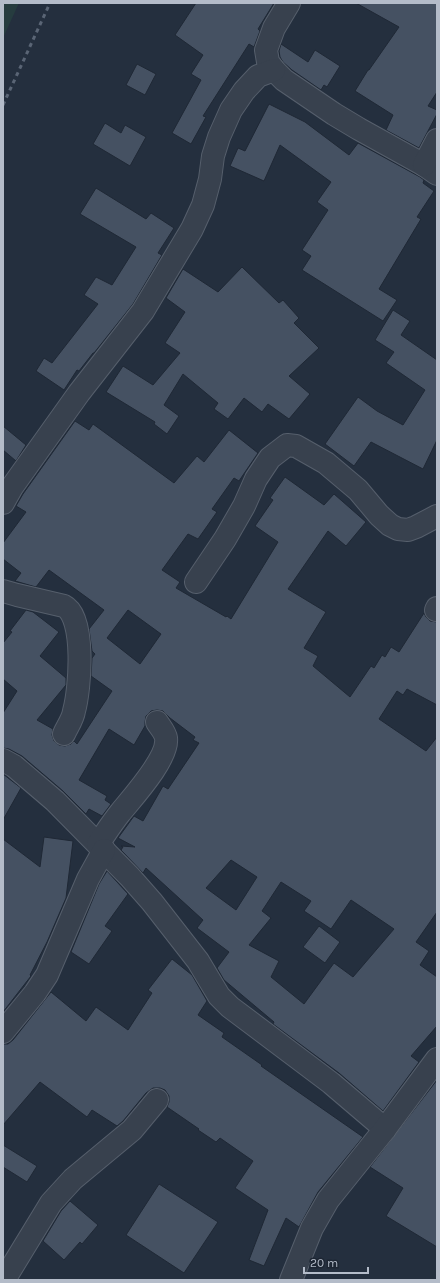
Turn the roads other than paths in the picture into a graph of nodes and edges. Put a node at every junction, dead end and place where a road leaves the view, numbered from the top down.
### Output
1 (288, 3) edge
2 (274, 70) junction
3 (437, 140) edge
4 (431, 169) edge
5 (3, 503) edge
6 (437, 516) edge
7 (196, 582) dead end
8 (3, 591) edge
9 (157, 722) dead end
10 (64, 734) dead end
11 (3, 760) edge
12 (101, 847) junction
13 (3, 1032) edge
14 (437, 1059) edge
15 (157, 1100) dead end
16 (385, 1128) junction
17 (4, 1280) edge
18 (290, 1280) edge

1 - 2 street
2 - 4 street
2 - 5 street
3 - 4 street
6 - 7 street
8 - 10 street
9 - 12 street
11 - 12 street
12 - 13 street
12 - 16 street
14 - 16 street
15 - 17 street
16 - 18 street

